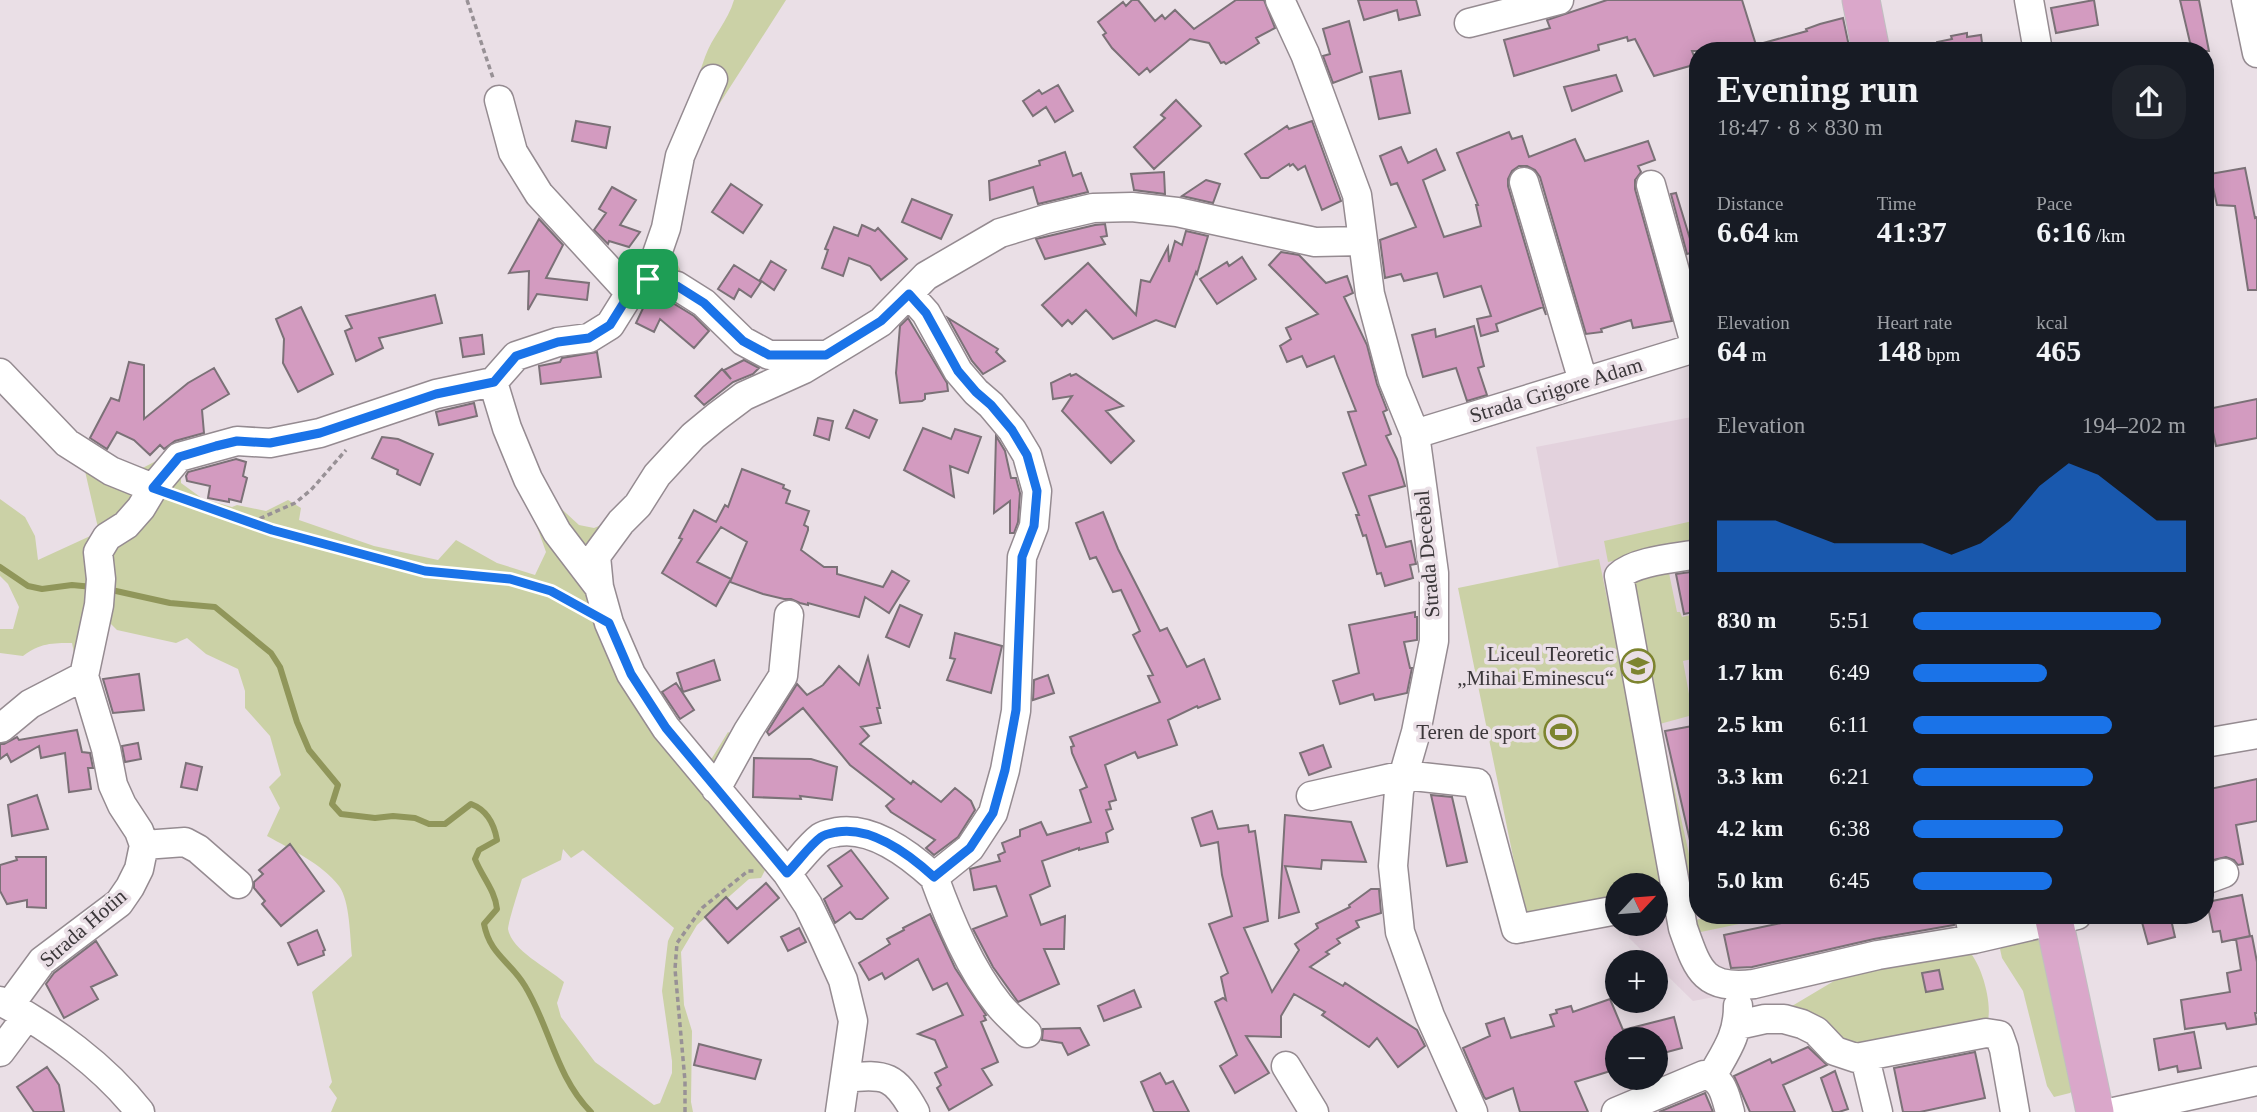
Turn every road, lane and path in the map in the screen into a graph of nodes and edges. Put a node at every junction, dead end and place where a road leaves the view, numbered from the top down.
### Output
1 (467, 0) edge
2 (1280, 0) edge
3 (1559, 0) edge
4 (1861, 0) edge
5 (2029, 0) edge
6 (2246, 0) edge
7 (1469, 23) dead end
8 (1869, 42) edge
9 (2036, 42) edge
10 (2257, 52) edge
11 (713, 79) dead end
12 (499, 100) joint
13 (1524, 182) dead end
14 (1651, 185) dead end
15 (1362, 241) junction
16 (639, 286) junction
17 (909, 294) junction
18 (1689, 319) edge
19 (1689, 349) edge
20 (826, 355) junction
21 (0, 373) edge
22 (1583, 381) junction
23 (494, 382) junction
24 (382, 413) junction
25 (1415, 433) junction
26 (153, 488) junction
27 (251, 522) junction
28 (1689, 556) edge
29 (599, 587) junction
30 (789, 615) dead end
31 (609, 623) junction
32 (85, 676) junction
33 (1, 728) edge
34 (2257, 734) edge
35 (2214, 741) edge
36 (1404, 775) junction
37 (716, 789) junction
38 (1311, 796) dead end
39 (144, 845) junction
40 (787, 873) junction
41 (1663, 873) edge
42 (934, 877) junction
43 (238, 884) dead end
44 (1668, 903) edge
45 (1605, 912) edge
46 (1998, 924) edge
47 (2062, 924) edge
48 (1971, 927) edge
49 (1734, 986) junction
50 (12, 1007) edge
51 (1738, 1025) junction
52 (1027, 1032) dead end
53 (0, 1052) edge
54 (1866, 1058) junction
55 (1286, 1066) dead end
56 (1713, 1076) junction
57 (846, 1078) junction
58 (2257, 1081) edge
59 (140, 1112) edge
60 (685, 1112) edge
61 (840, 1112) edge
62 (915, 1112) edge
63 (1314, 1112) edge
64 (1473, 1112) edge
65 (1616, 1112) edge
66 (1730, 1112) edge
67 (1878, 1112) edge
68 (2015, 1112) edge
69 (2095, 1112) edge
70 (2114, 1112) edge

1 - 12 path
2 - 15 street, Strada Decebal
3 - 7 street
4 - 8 main road
5 - 9 street
6 - 10 street
11 - 16 street
12 - 16 street
13 - 22 street
14 - 18 street
15 - 17 street
15 - 25 street, Strada Decebal
16 - 20 street
16 - 23 street
17 - 20 street
17 - 42 street
19 - 22 street, Strada Grigore Adam
20 - 29 street
21 - 26 street
22 - 25 street, Strada Grigore Adam
23 - 24 street
23 - 29 street
24 - 26 street
24 - 27 path
25 - 36 street, Strada Decebal
26 - 27 path
26 - 32 street
27 - 31 path
28 - 41 street
29 - 31 street
30 - 37 street
31 - 37 street
32 - 33 street
32 - 39 street
34 - 35 street
36 - 38 street
36 - 45 street
36 - 64 street, Strada Decebal
37 - 40 street
39 - 43 street
39 - 50 street, Strada Hotin
40 - 42 street
40 - 57 street
40 - 60 path
42 - 52 street
44 - 49 street
46 - 48 street
47 - 69 main road
48 - 49 street
49 - 51 street
50 - 53 street, Strada Hotin
50 - 59 street
51 - 54 street
51 - 56 street
54 - 67 street
54 - 68 street
55 - 63 street
56 - 65 street
56 - 66 street
57 - 61 street
57 - 62 street
58 - 70 street

